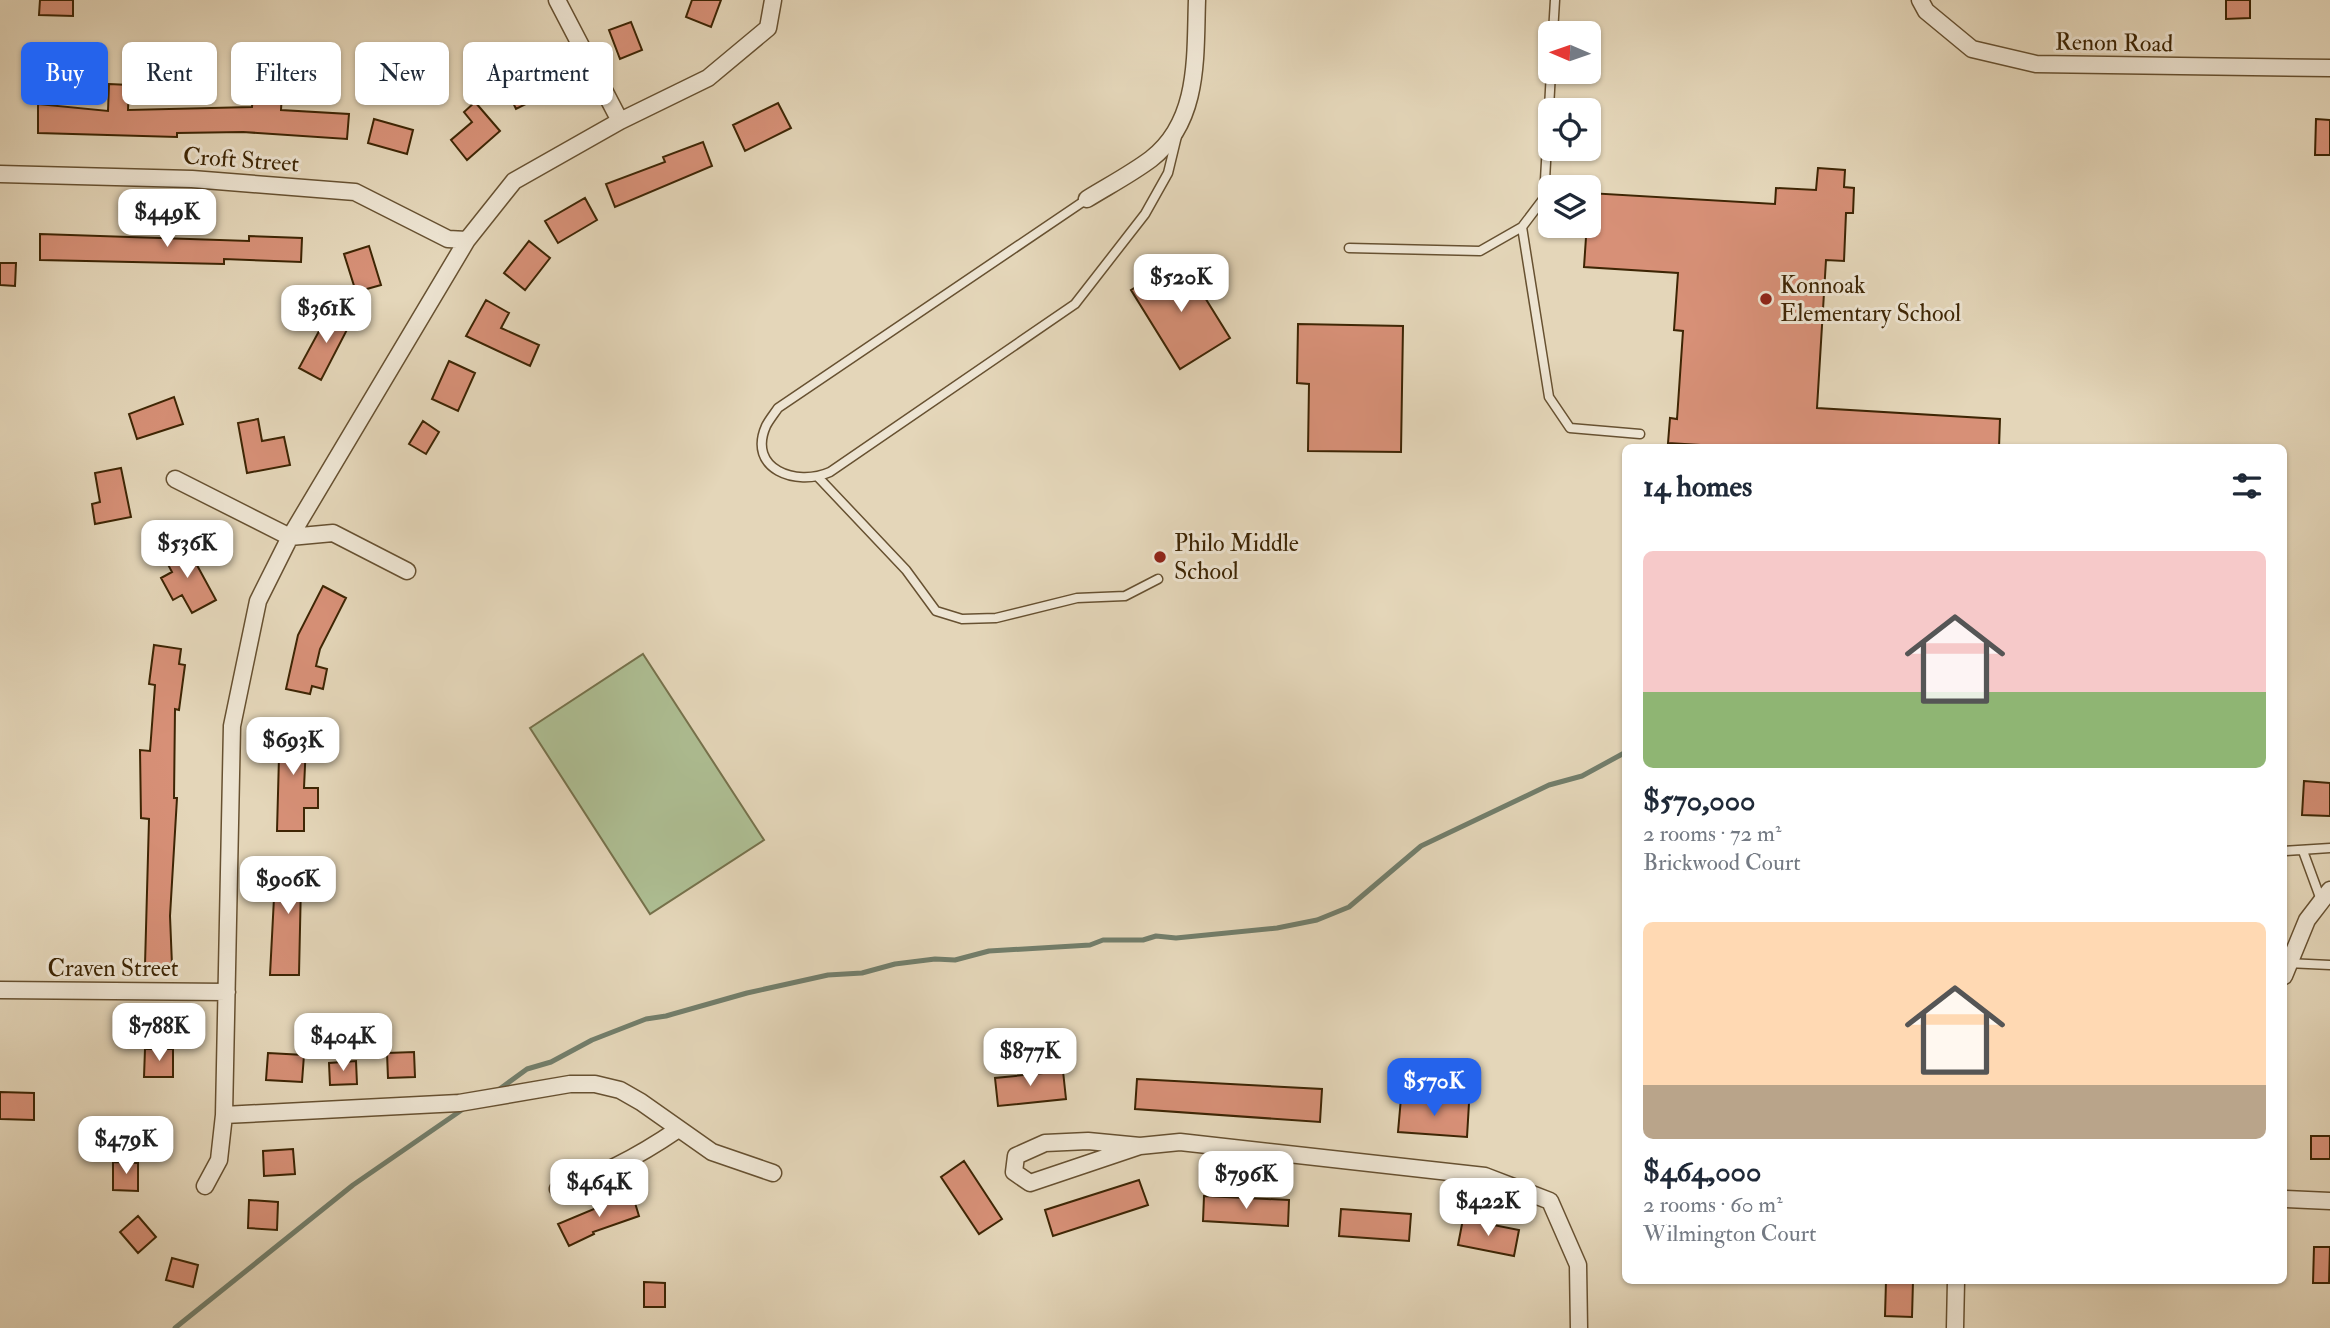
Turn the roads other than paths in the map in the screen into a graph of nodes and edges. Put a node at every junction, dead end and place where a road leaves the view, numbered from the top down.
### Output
1 (557, 0) edge
2 (773, 0) edge
3 (1197, 0) edge
4 (1555, 0) edge
5 (1920, 0) edge
6 (1554, 21) edge
7 (2330, 68) edge
8 (1550, 84) edge
9 (620, 121) junction
10 (1179, 128) junction
11 (0, 174) edge
12 (1087, 200) joint
13 (1522, 227) junction
14 (467, 240) junction
15 (1349, 247) dead end
16 (1640, 434) dead end
17 (818, 477) junction
18 (175, 479) dead end
19 (290, 537) junction
20 (407, 571) dead end
21 (1158, 579) dead end
22 (2330, 848) edge
23 (2287, 850) edge
24 (2303, 851) junction
25 (2325, 895) edge
26 (2330, 965) edge
27 (2287, 968) edge
28 (2287, 970) edge
29 (0, 990) edge
30 (226, 992) junction
31 (224, 1115) junction
32 (677, 1130) junction
33 (1140, 1146) junction
34 (773, 1173) dead end
35 (205, 1186) dead end
36 (558, 1189) dead end
37 (2287, 1199) edge
38 (2330, 1201) edge
39 (1956, 1284) edge
40 (1579, 1328) edge
41 (1955, 1328) edge

1 - 9 street
2 - 9 street
3 - 10 street
4 - 6 lane
5 - 7 street, Renon Road
8 - 13 lane
9 - 14 street
10 - 12 street
10 - 17 lane
11 - 14 street, Croft Street
12 - 17 lane
13 - 15 lane
13 - 16 lane
14 - 19 street
17 - 21 lane
18 - 19 street
19 - 20 street
19 - 30 street
22 - 24 lane
23 - 24 lane
24 - 25 lane
25 - 27 street
26 - 28 lane
29 - 30 street, Craven Street
30 - 31 street
31 - 32 street
31 - 35 street
32 - 34 street
32 - 36 street
33 - 33 street
33 - 40 street
37 - 38 street
39 - 41 street

